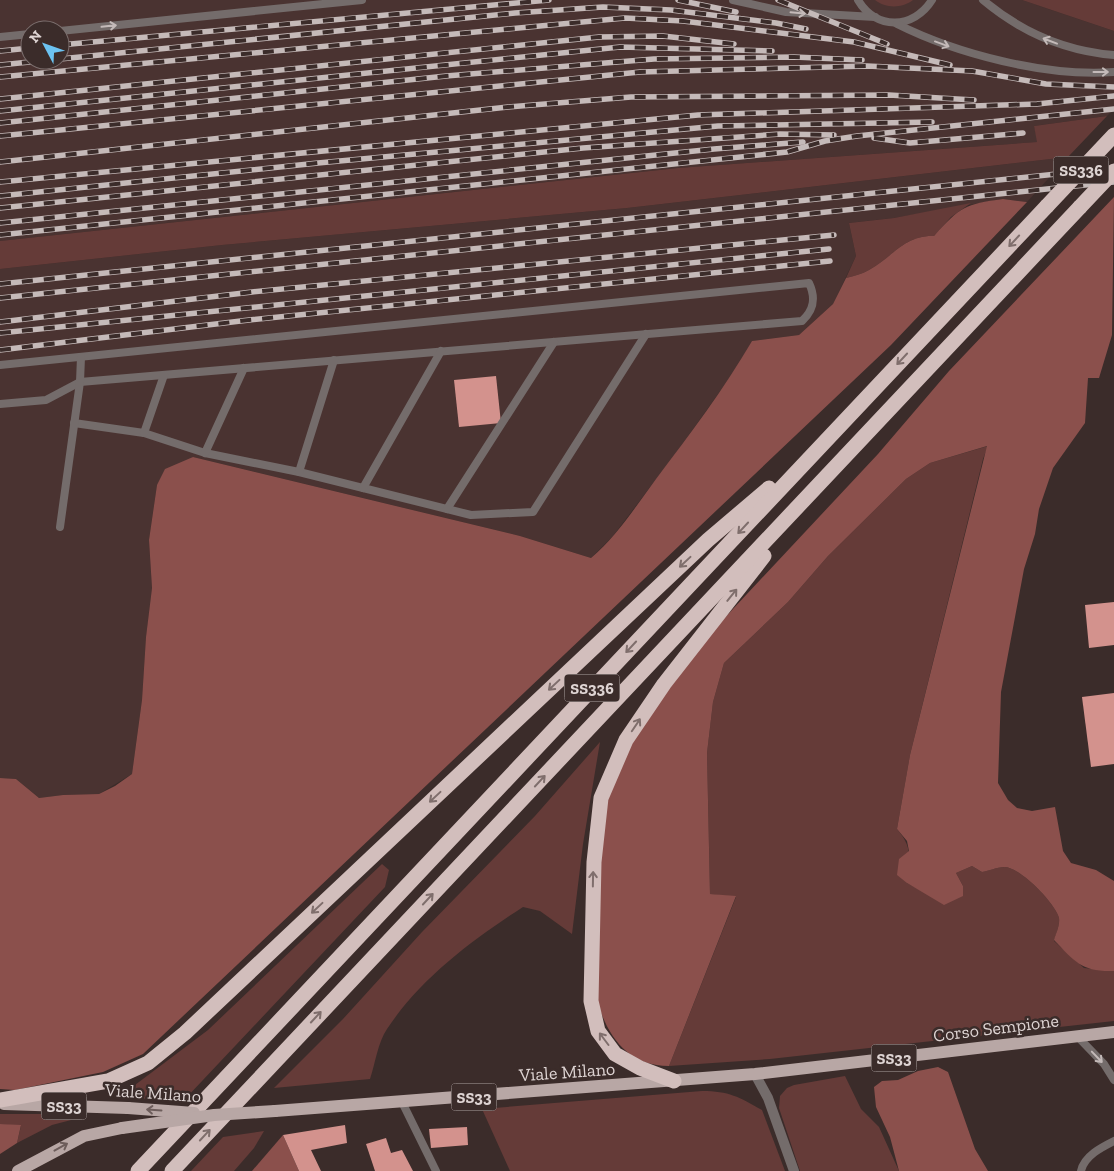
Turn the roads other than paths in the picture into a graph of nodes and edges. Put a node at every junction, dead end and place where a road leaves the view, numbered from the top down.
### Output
1 (362, 0) edge
2 (733, 0) edge
3 (858, 0) edge
4 (932, 0) edge
5 (983, 0) edge
6 (875, 17) junction
7 (897, 24) junction
8 (70, 30) edge
9 (20, 35) edge
10 (0, 37) edge
11 (1114, 55) edge
12 (1114, 72) edge
13 (1114, 135) edge
14 (1114, 171) edge
15 (646, 334) junction
16 (554, 342) junction
17 (441, 351) junction
18 (81, 357) junction
19 (334, 360) junction
20 (0, 365) edge
21 (244, 368) junction
22 (164, 375) junction
23 (80, 382) junction
24 (0, 404) edge
25 (74, 423) junction
26 (144, 433) junction
27 (827, 438) junction
28 (205, 453) junction
29 (846, 455) junction
30 (299, 472) junction
31 (363, 488) junction
32 (447, 509) junction
33 (60, 527) dead end
34 (1114, 1032) edge
35 (1077, 1036) junction
36 (755, 1074) junction
37 (1114, 1080) edge
38 (674, 1081) junction
39 (0, 1102) edge
40 (402, 1102) junction
41 (214, 1115) junction
42 (1114, 1141) edge
43 (18, 1171) edge
44 (138, 1171) edge
45 (172, 1171) edge
46 (436, 1171) edge
47 (794, 1171) edge
48 (1081, 1171) edge

8 -> 1 lane
2 -> 6 lane
3 - 6 lane
4 - 7 lane
11 -> 5 lane
6 - 7 lane
7 -> 12 lane
9 - 10 lane
13 -> 27 highway, SS336, bridge
14 - 29 highway, SS336, bridge
15 - 16 lane
15 - 18 lane
15 - 32 lane
16 - 17 lane
16 - 32 lane
17 - 19 lane
17 - 31 lane
18 - 20 lane
18 - 23 lane
19 - 21 lane
19 - 30 lane
21 - 22 lane
21 - 28 lane
22 - 23 lane
22 - 26 lane
23 - 24 lane
23 - 25 lane
25 - 26 lane
25 - 33 lane
26 - 28 lane
27 -> 39 highway
27 -> 44 highway, SS336
28 - 30 lane
38 -> 29 highway
45 -> 29 highway, SS336
30 - 31 lane
31 - 32 lane
34 - 35 main road, Corso Sempione / SS33
35 - 36 main road, Corso Sempione / SS33
35 -> 37 lane
36 - 38 main road, Corso Sempione / SS33
36 - 47 street
38 - 40 main road, Viale Milano / SS33
41 -> 39 main road, Viale Milano / SS33, bridge
40 - 41 main road, Viale Milano / SS33, bridge
40 - 46 lane
43 -> 41 main road, Viale Milano / SS33, bridge
42 - 48 lane

